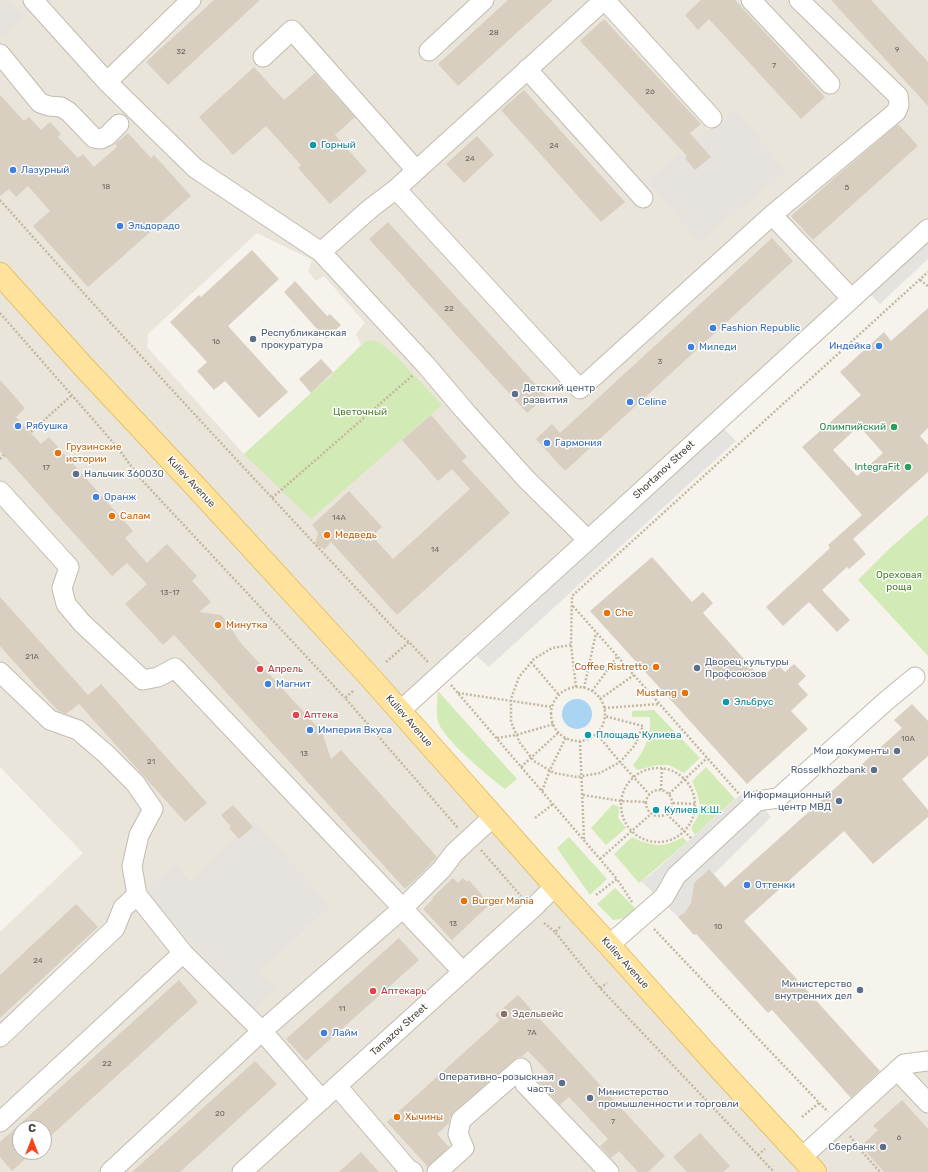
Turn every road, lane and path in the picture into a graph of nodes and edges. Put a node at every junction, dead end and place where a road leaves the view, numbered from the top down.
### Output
1 (33, 0) edge
2 (191, 0) edge
3 (484, 0) edge
4 (604, 0) edge
5 (751, 0) edge
6 (799, 0) edge
7 (429, 51) dead end
8 (0, 54) edge
9 (263, 57) dead end
10 (526, 69) junction
11 (107, 82) junction
12 (830, 84) dead end
13 (712, 118) dead end
14 (118, 124) dead end
15 (416, 170) junction
16 (396, 189) junction
17 (643, 198) dead end
18 (0, 200) edge
19 (772, 215) junction
20 (928, 228) edge
21 (321, 252) junction
22 (928, 272) edge
23 (0, 274) edge
24 (920, 280) junction
25 (928, 286) edge
26 (852, 298) junction
27 (0, 312) edge
28 (425, 364) junction
29 (72, 395) junction
30 (30, 432) dead end
31 (4, 455) dead end
32 (0, 459) edge
33 (0, 491) edge
34 (272, 498) junction
35 (588, 540) junction
36 (572, 606) junction
37 (596, 633) junction
38 (409, 642) junction
39 (571, 645) junction
40 (617, 656) junction
41 (386, 662) dead end
42 (531, 662) junction
43 (432, 666) dead end
44 (0, 672) edge
45 (634, 675) junction
46 (915, 677) dead end
47 (448, 682) dead end
48 (576, 687) junction
49 (584, 688) junction
50 (353, 691) dead end
51 (592, 691) junction
52 (458, 692) junction
53 (559, 695) junction
54 (345, 698) junction
55 (600, 699) junction
56 (512, 701) junction
57 (659, 704) junction
58 (552, 707) junction
59 (604, 708) junction
60 (400, 711) junction
61 (604, 716) junction
62 (554, 724) junction
63 (559, 732) junction
64 (596, 733) junction
65 (516, 735) junction
66 (566, 737) junction
67 (497, 738) junction
68 (580, 741) junction
69 (531, 757) junction
70 (707, 758) junction
71 (620, 762) junction
72 (521, 767) junction
73 (662, 768) junction
74 (550, 770) junction
75 (582, 776) junction
76 (633, 777) junction
77 (685, 780) junction
78 (661, 790) junction
79 (542, 791) junction
80 (649, 794) junction
81 (670, 794) junction
82 (582, 795) junction
83 (740, 795) dead end
84 (621, 801) junction
85 (646, 802) junction
86 (553, 803) junction
87 (673, 803) junction
88 (695, 804) junction
89 (651, 814) junction
90 (667, 814) junction
91 (493, 816) junction
92 (535, 818) dead end
93 (460, 830) dead end
94 (631, 831) junction
95 (685, 831) junction
96 (584, 840) junction
97 (478, 847) dead end
98 (600, 859) junction
99 (617, 879) junction
100 (555, 886) junction
101 (137, 895) junction
102 (596, 895) dead end
103 (523, 898) dead end
104 (632, 903) dead end
105 (403, 908) junction
106 (544, 923) dead end
107 (560, 927) dead end
108 (652, 927) dead end
109 (555, 932) junction
110 (609, 945) junction
111 (183, 953) junction
112 (463, 972) junction
113 (607, 983) dead end
114 (600, 988) junction
115 (262, 1031) junction
116 (0, 1037) edge
117 (928, 1061) edge
118 (897, 1070) junction
119 (337, 1086) junction
120 (322, 1100) junction
121 (819, 1103) junction
122 (928, 1103) edge
123 (829, 1113) dead end
124 (802, 1117) dead end
125 (0, 1122) edge
126 (847, 1132) dead end
127 (765, 1149) dead end
128 (758, 1155) junction
129 (805, 1166) edge
130 (110, 1172) edge
131 (242, 1172) edge
132 (413, 1172) edge
133 (437, 1172) edge
134 (609, 1172) edge
135 (774, 1172) edge
136 (880, 1172) edge

1 - 11 street
2 - 11 street
3 - 7 street
4 - 10 street
4 - 13 street
5 - 12 street
6 - 19 street
8 - 14 street
9 - 15 street
10 - 15 street
10 - 17 street
11 - 21 street
15 - 16 street
16 - 19 street
16 - 21 street
18 - 34 path
19 - 26 street
20 - 26 street, Shortanov Street
21 - 28 street
22 - 24 path
23 - 60 main road, Kuliev Avenue
24 - 25 path
24 - 36 path
26 - 35 street, Shortanov Street
27 - 29 path
28 - 34 path
28 - 35 street
29 - 30 path
29 - 54 path
31 - 32 path
33 - 105 street
34 - 38 path
35 - 60 street, Shortanov Street
36 - 37 path
36 - 39 path
37 - 40 path
37 - 49 path
38 - 41 path
38 - 43 path
39 - 42 path
39 - 48 path
40 - 45 path
40 - 51 path
42 - 53 path
42 - 56 path
44 - 101 street
45 - 55 path
45 - 57 path
46 - 110 street
47 - 52 path
48 - 49 path
48 - 53 path
49 - 51 path
50 - 54 path
51 - 55 path
52 - 56 path
52 - 67 path
53 - 58 path
54 - 93 path
55 - 59 path
56 - 58 path
56 - 65 path
57 - 59 path
57 - 70 path
58 - 62 path
59 - 61 path
60 - 91 main road, Kuliev Avenue
61 - 64 path
61 - 71 path
62 - 63 path
62 - 65 path
63 - 66 path
63 - 69 path
64 - 68 path
64 - 71 path
65 - 67 path
65 - 69 path
66 - 68 path
66 - 74 path
67 - 72 path
68 - 75 path
69 - 72 path
69 - 74 path
70 - 77 path
70 - 83 path
71 - 75 path
71 - 76 path
72 - 79 path
73 - 76 path
73 - 77 path
73 - 78 path
74 - 75 path
74 - 79 path
75 - 82 path
76 - 80 path
76 - 84 path
77 - 81 path
77 - 88 path
78 - 80 path
78 - 81 path
79 - 86 path
80 - 85 path
81 - 87 path
82 - 84 path
82 - 96 path
84 - 85 path
84 - 94 path
85 - 89 path
86 - 92 path
86 - 96 path
87 - 88 path
87 - 90 path
88 - 95 path
89 - 90 path
89 - 94 path
90 - 95 path
91 - 100 main road, Kuliev Avenue
91 - 105 street
94 - 95 path
94 - 98 path
96 - 98 path
97 - 103 path
98 - 99 path
99 - 102 path
99 - 104 path
100 - 110 main road, Kuliev Avenue
100 - 112 street, Tamazov Street
101 - 111 street
101 - 116 street
105 - 112 street
105 - 115 street
106 - 109 path
107 - 109 path
108 - 121 path
109 - 114 path
110 - 129 main road, Kuliev Avenue
111 - 115 street
111 - 125 street
112 - 119 street, Tamazov Street
113 - 114 path
114 - 128 path
115 - 120 street
115 - 130 street
117 - 118 street
118 - 122 street
118 - 129 street
119 - 120 street, Tamazov Street
119 - 132 street
120 - 131 street, Tamazov Street
121 - 123 path
121 - 124 path
126 - 136 path
127 - 128 path
128 - 135 path
133 - 134 street

